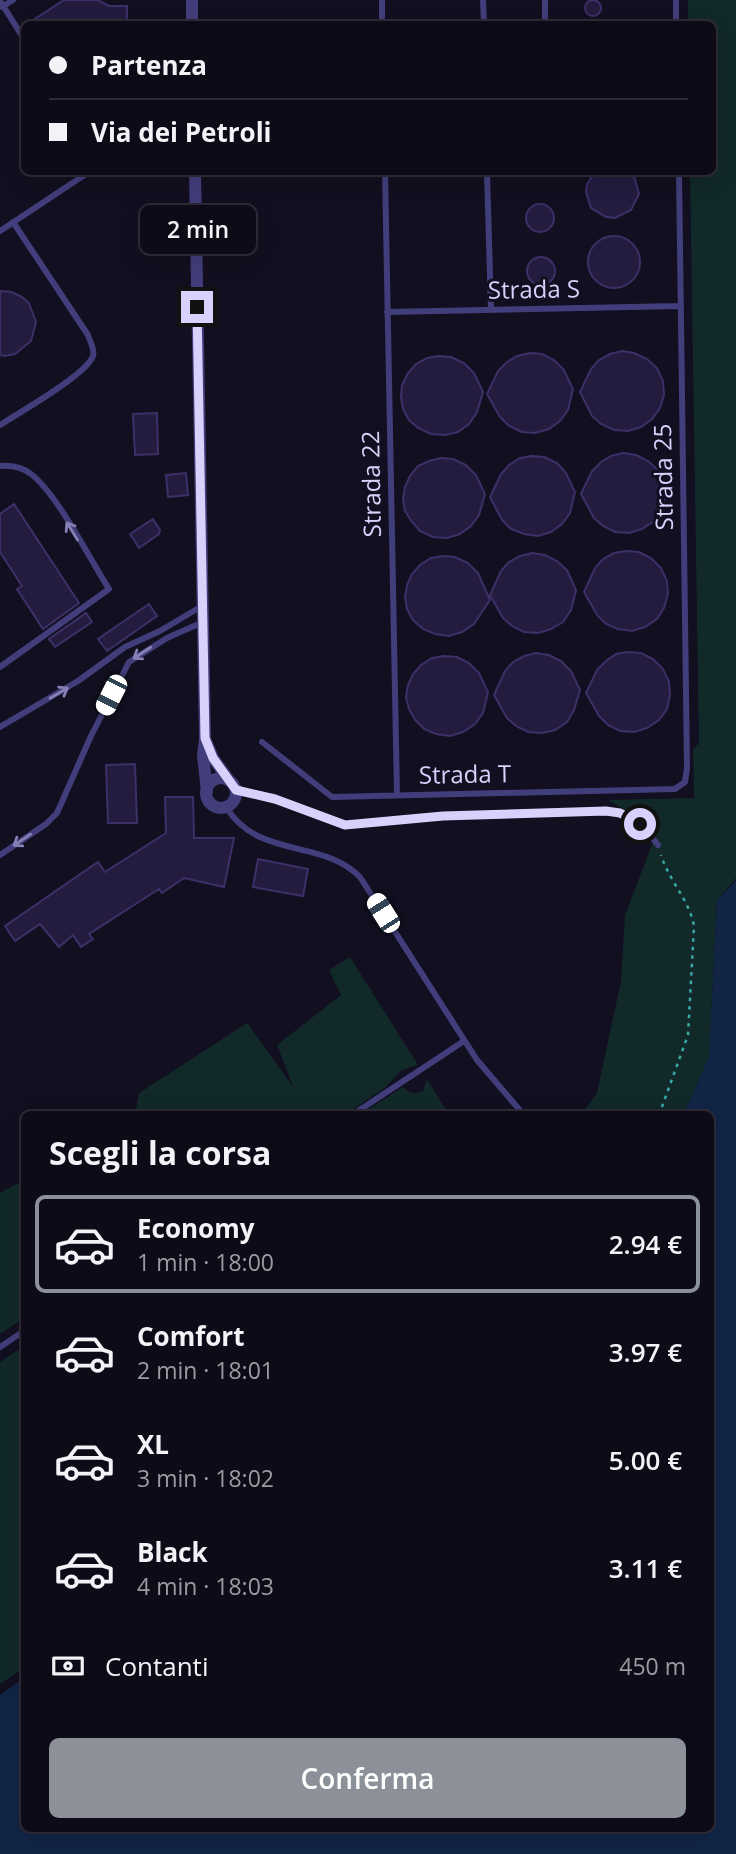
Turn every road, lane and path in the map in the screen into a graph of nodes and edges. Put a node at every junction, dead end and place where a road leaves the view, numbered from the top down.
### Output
1 (13, 0) edge
2 (192, 0) edge
3 (382, 0) edge
4 (483, 0) edge
5 (545, 0) edge
6 (676, 0) edge
7 (1, 5) edge
8 (192, 21) edge
9 (383, 21) edge
10 (484, 21) edge
11 (545, 21) edge
12 (676, 21) edge
13 (21, 35) edge
14 (84, 175) edge
15 (195, 175) edge
16 (385, 175) edge
17 (487, 175) edge
18 (678, 175) edge
19 (13, 222) junction
20 (0, 231) edge
21 (680, 306) junction
22 (491, 310) junction
23 (387, 312) junction
24 (0, 425) edge
25 (0, 467) edge
26 (203, 606) junction
27 (203, 622) junction
28 (0, 667) edge
29 (0, 727) edge
30 (205, 738) junction
31 (262, 741) dead end
32 (228, 779) junction
33 (685, 782) joint
34 (236, 790) junction
35 (207, 791) junction
36 (397, 795) junction
37 (226, 807) junction
38 (659, 845) joint
39 (0, 855) edge
40 (464, 1041) junction
41 (358, 1111) edge
42 (521, 1111) edge
43 (660, 1111) edge
44 (21, 1333) edge
45 (0, 1347) edge

1 - 7 lane
2 - 8 street
3 - 9 lane
4 - 10 lane
5 - 11 lane
6 - 12 lane
7 - 13 lane
14 - 19 lane
15 - 26 street
16 - 23 lane, Strada 22
17 - 22 lane
18 - 21 lane, Strada 25
19 - 20 lane
19 - 24 lane
21 - 22 lane, Strada S
21 - 33 lane, Strada 25
22 - 23 lane, Strada S
23 - 36 lane, Strada 22
28 -> 25 lane
26 - 27 street
29 -> 26 lane
27 - 30 street
27 -> 39 lane
30 - 32 street
30 - 35 street
31 - 36 lane, Strada T
32 - 34 street
32 - 35 street
33 - 36 lane, Strada T
34 - 37 street
34 - 38 lane
35 - 37 street
37 - 40 lane
38 - 43 path
40 - 41 lane
40 - 42 lane
44 - 45 lane

